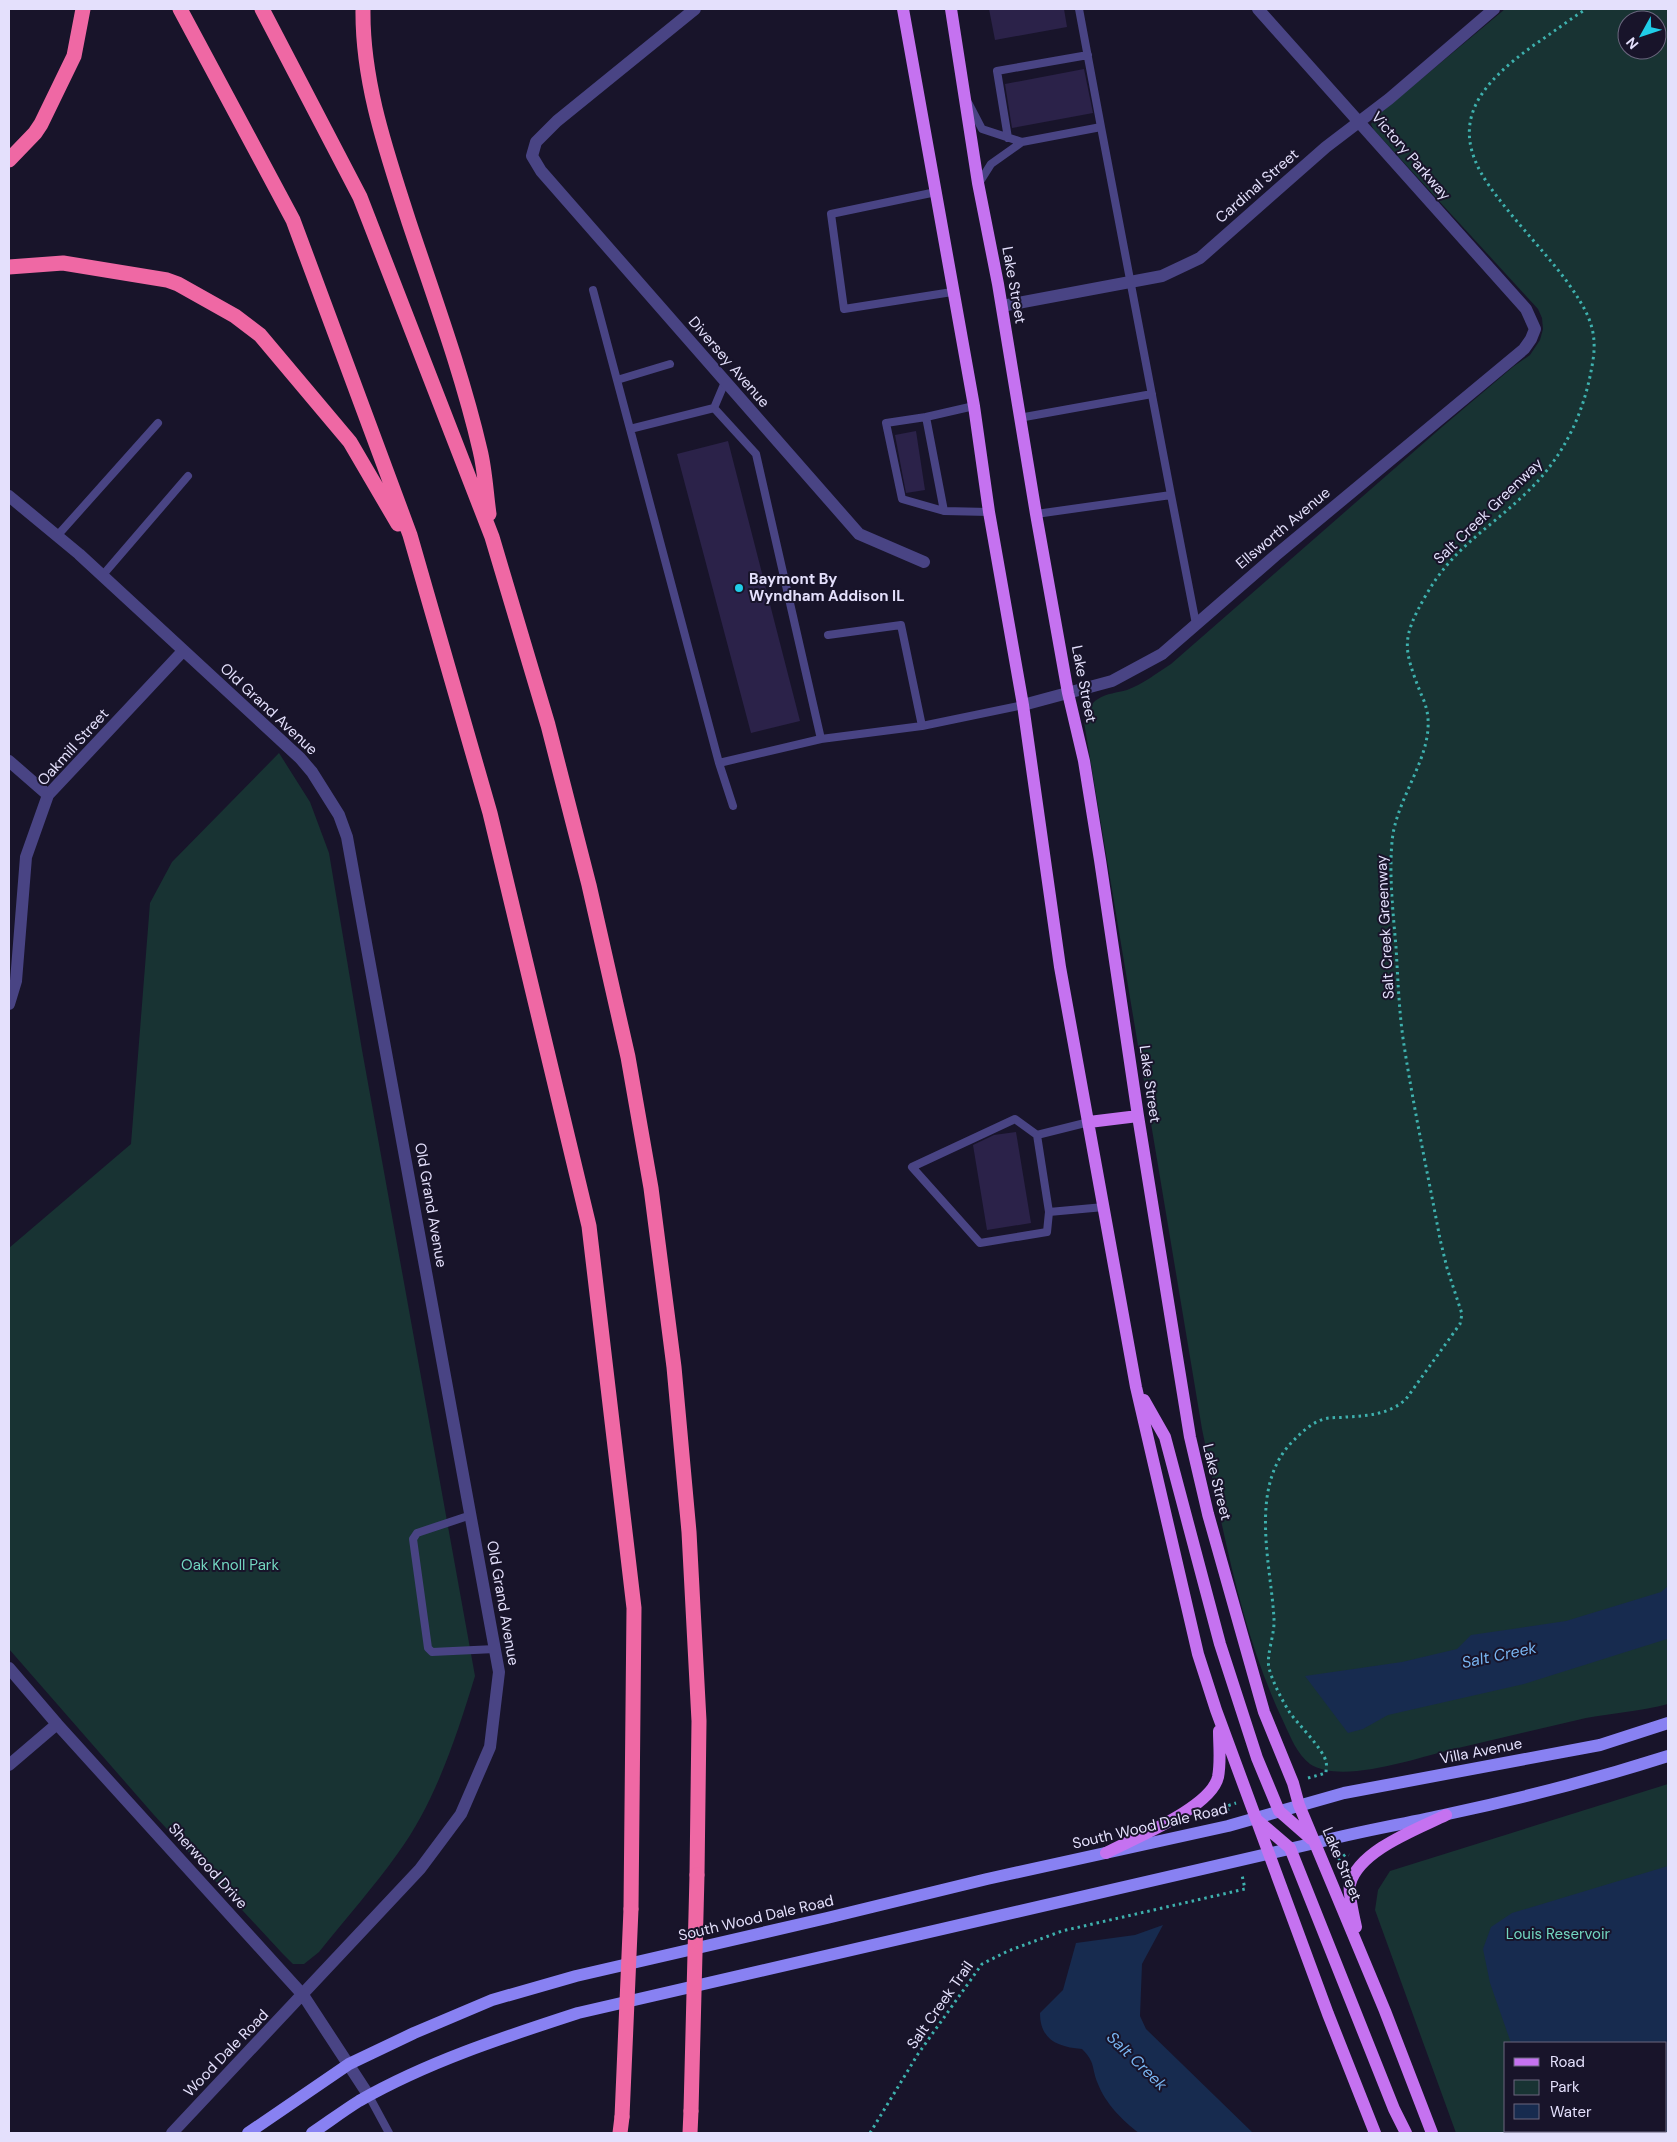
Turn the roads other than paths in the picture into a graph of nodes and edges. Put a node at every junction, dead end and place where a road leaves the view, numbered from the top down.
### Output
1 (83, 9) edge
2 (180, 9) edge
3 (262, 9) edge
4 (363, 9) edge
5 (695, 9) edge
6 (903, 9) edge
7 (951, 9) edge
8 (1079, 9) edge
9 (1258, 9) edge
10 (1494, 9) edge
11 (1088, 55) junction
12 (966, 99) junction
13 (1359, 122) junction
14 (1101, 127) junction
15 (1008, 138) junction
16 (1022, 142) junction
17 (9, 160) edge
18 (978, 184) junction
19 (936, 192) junction
20 (9, 267) edge
21 (1130, 283) junction
22 (593, 290) dead end
23 (952, 292) junction
24 (1002, 306) junction
25 (1535, 328) joint
26 (670, 364) dead end
27 (617, 380) junction
28 (725, 382) junction
29 (1152, 394) junction
30 (974, 406) junction
31 (714, 408) junction
32 (926, 417) junction
33 (1019, 418) junction
34 (158, 423) dead end
35 (630, 428) junction
36 (188, 476) dead end
37 (1172, 495) junction
38 (9, 496) edge
39 (944, 511) junction
40 (989, 512) junction
41 (1036, 514) junction
42 (57, 536) junction
43 (492, 537) junction
44 (416, 555) junction
45 (924, 562) dead end
46 (102, 576) junction
47 (1196, 624) junction
48 (828, 636) dead end
49 (184, 651) junction
50 (1068, 694) junction
51 (1023, 705) junction
52 (922, 726) junction
53 (820, 739) junction
54 (9, 761) edge
55 (719, 763) junction
56 (48, 795) junction
57 (733, 806) dead end
58 (9, 1004) edge
59 (1138, 1116) junction
60 (1089, 1122) junction
61 (1037, 1135) junction
62 (1104, 1207) junction
63 (1049, 1212) junction
64 (1136, 1387) junction
65 (471, 1515) junction
66 (495, 1649) junction
67 (9, 1668) edge
68 (1219, 1721) junction
69 (57, 1724) junction
70 (1668, 1724) edge
71 (1668, 1756) edge
72 (9, 1765) edge
73 (1299, 1805) junction
74 (1278, 1811) junction
75 (1446, 1815) junction
76 (1255, 1818) junction
77 (1315, 1842) junction
78 (1290, 1848) junction
79 (1106, 1852) junction
80 (1268, 1853) junction
81 (1368, 1970) junction
82 (303, 1995) junction
83 (349, 2064) junction
84 (369, 2096) junction
85 (172, 2133) edge
86 (248, 2133) edge
87 (312, 2133) edge
88 (389, 2133) edge
89 (620, 2133) edge
90 (690, 2133) edge
91 (1376, 2133) edge
92 (1406, 2133) edge
93 (1432, 2133) edge

1 - 17 highway
2 - 44 highway
3 - 43 highway
4 - 43 highway
5 - 28 street, Diversey Avenue
6 - 19 main road
7 - 12 main road, Lake Street
8 - 11 lane
9 - 13 street, Victory Parkway
10 - 13 street, Cardinal Street
11 - 14 lane
11 - 15 lane
12 - 15 lane
12 - 18 main road, Lake Street
13 - 21 street, Cardinal Street
13 - 25 street, Victory Parkway
14 - 16 lane
14 - 21 lane
15 - 16 lane
16 - 18 lane
18 - 24 main road, Lake Street
19 - 23 main road
19 - 23 lane
20 - 44 highway
21 - 24 street, Cardinal Street
21 - 29 lane
22 - 27 lane
23 - 30 main road
24 - 33 main road, Lake Street
25 - 47 street, Ellsworth Avenue
26 - 27 lane
27 - 35 lane
28 - 31 lane
28 - 45 street, Diversey Avenue
29 - 33 lane
29 - 37 lane
30 - 32 lane
30 - 40 main road
31 - 35 lane
31 - 53 lane
32 - 39 lane
32 - 39 lane
33 - 41 main road, Lake Street
34 - 42 lane
35 - 55 lane
36 - 46 lane
37 - 41 lane
37 - 47 lane
38 - 42 street, Old Grand Avenue
39 - 40 lane
40 - 51 main road
41 - 50 main road, Lake Street
42 - 46 street, Old Grand Avenue
43 - 90 highway, bridge
44 - 89 highway, bridge
46 - 49 street, Old Grand Avenue
47 - 50 street, Ellsworth Avenue
48 - 52 lane
49 - 56 street, Oakmill Street
49 - 65 street, Old Grand Avenue
50 - 51 street, Ellsworth Avenue
50 - 59 main road, Lake Street
51 - 52 lane
51 - 60 main road
52 - 53 lane
53 - 55 lane
54 - 56 street
55 - 57 lane
56 - 58 street, Oakmill Street
59 - 60 main road
59 - 73 main road, Lake Street
60 - 61 lane
60 - 62 main road
61 - 63 lane
61 - 63 lane
62 - 63 lane
62 - 64 main road
64 - 68 main road
64 - 74 main road
65 - 66 street, Old Grand Avenue
65 - 66 lane
66 - 82 street, Old Grand Avenue
67 - 69 street, Sherwood Drive
68 - 76 main road
68 - 79 main road
69 - 72 street
69 - 82 street, Sherwood Drive
70 - 73 main road, Villa Avenue
71 - 75 main road
73 - 74 main road, South Wood Dale Road
73 - 77 main road, Lake Street
74 - 76 main road, South Wood Dale Road
74 - 77 main road
75 - 77 main road
75 - 81 main road
76 - 78 main road
76 - 79 main road, South Wood Dale Road
76 - 80 main road
77 - 78 main road
77 - 81 main road, Lake Street
78 - 80 main road
78 - 92 main road
79 - 83 main road, South Wood Dale Road
80 - 84 main road
80 - 91 main road
81 - 93 main road, Lake Street
82 - 83 street, Sherwood Drive
82 - 85 street, Wood Dale Road
83 - 84 street, Sherwood Drive
83 - 86 main road, South Wood Dale Road
84 - 87 main road
84 - 88 lane

